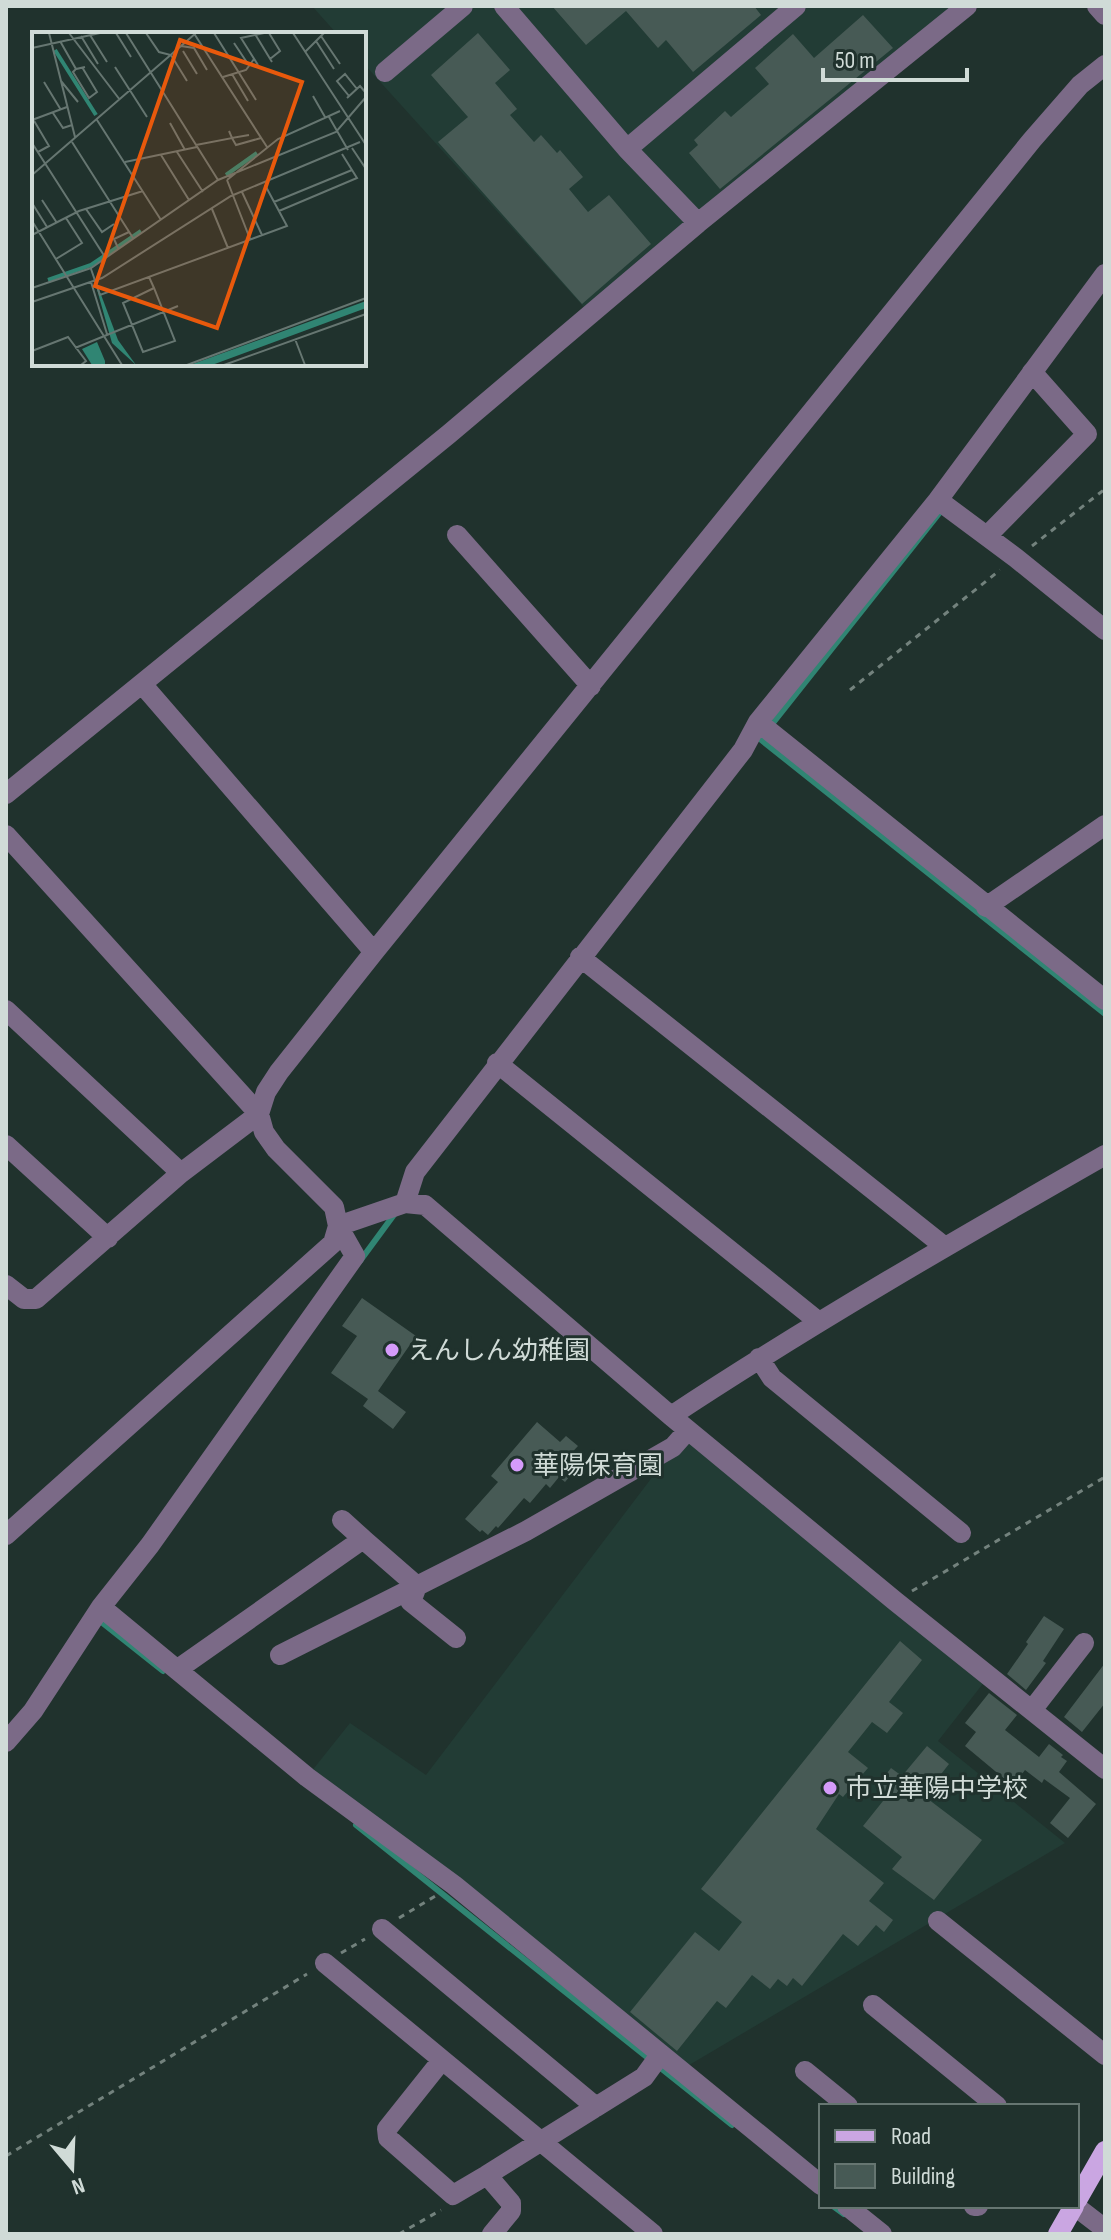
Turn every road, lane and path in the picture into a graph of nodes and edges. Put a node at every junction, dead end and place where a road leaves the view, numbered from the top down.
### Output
1 (463, 6) edge
2 (504, 6) edge
3 (796, 6) edge
4 (967, 6) edge
5 (1097, 6) edge
6 (1105, 15) edge
7 (1105, 65) edge
8 (385, 72) dead end
9 (627, 149) junction
10 (698, 223) junction
11 (1105, 274) edge
12 (1032, 372) junction
13 (1105, 489) edge
14 (938, 500) junction
15 (457, 535) dead end
16 (987, 536) junction
17 (1016, 558) junction
18 (1105, 630) edge
19 (142, 684) junction
20 (591, 686) junction
21 (850, 690) dead end
22 (758, 722) junction
23 (6, 794) edge
24 (1105, 825) edge
25 (6, 835) edge
26 (986, 907) junction
27 (374, 952) junction
28 (580, 957) junction
29 (1105, 1000) edge
30 (6, 1010) edge
31 (497, 1063) junction
32 (259, 1114) junction
33 (6, 1145) edge
34 (1105, 1155) edge
35 (181, 1173) junction
36 (405, 1203) junction
37 (338, 1226) junction
38 (108, 1238) junction
39 (945, 1247) junction
40 (9, 1293) edge
41 (819, 1322) junction
42 (759, 1358) junction
43 (671, 1416) junction
44 (688, 1430) junction
45 (1105, 1477) edge
46 (342, 1520) dead end
47 (961, 1533) dead end
48 (6, 1535) edge
49 (363, 1539) junction
50 (417, 1586) junction
51 (895, 1601) junction
52 (101, 1607) junction
53 (456, 1638) dead end
54 (1084, 1643) dead end
55 (280, 1655) dead end
56 (178, 1669) junction
57 (1032, 1710) junction
58 (6, 1742) edge
59 (1105, 1769) edge
60 (454, 1885) junction
61 (938, 1921) dead end
62 (382, 1929) junction
63 (325, 1963) junction
64 (873, 2005) dead end
65 (660, 2055) junction
66 (1105, 2055) edge
67 (442, 2060) junction
68 (805, 2071) dead end
69 (846, 2104) edge
70 (995, 2104) edge
71 (596, 2107) junction
72 (540, 2142) junction
73 (1105, 2151) edge
74 (6, 2156) edge
75 (487, 2175) junction
76 (819, 2183) edge
77 (1080, 2190) edge
78 (850, 2208) edge
79 (1073, 2208) edge
80 (1077, 2208) edge
81 (1105, 2229) edge
82 (494, 2233) edge
83 (653, 2234) edge
84 (882, 2234) edge
85 (1058, 2234) edge

1 - 8 street
2 - 9 street
3 - 9 street
4 - 10 street
5 - 6 street
7 - 20 street
9 - 10 street
10 - 19 street
11 - 12 street
12 - 14 street
12 - 16 street
13 - 17 path
14 - 16 street
14 - 22 street
15 - 20 street
16 - 17 street
17 - 18 street
17 - 21 path
19 - 23 street
19 - 27 street
20 - 27 street
22 - 26 street
22 - 28 street
24 - 26 street
25 - 32 street
26 - 29 street
27 - 32 street
28 - 31 street
28 - 39 street
30 - 35 street
31 - 36 street
31 - 41 street
32 - 35 street
32 - 37 street
33 - 38 street
34 - 39 street
35 - 38 street
36 - 37 street
36 - 43 street
37 - 48 street
37 - 52 street
38 - 40 street
39 - 41 street
41 - 42 street
42 - 43 street
42 - 47 street
43 - 44 street
44 - 50 street
44 - 51 street
45 - 51 path
46 - 49 street
49 - 50 street
49 - 56 street
50 - 53 street
50 - 55 street
51 - 57 street
52 - 56 street
52 - 58 street
54 - 57 street
56 - 60 street
57 - 59 street
60 - 62 path
60 - 65 street
61 - 66 street
62 - 63 path
62 - 71 street
63 - 67 street
63 - 74 path
64 - 70 street
65 - 71 street
65 - 76 street
67 - 72 street
67 - 75 street
68 - 69 street
71 - 72 street
72 - 75 street
72 - 83 street
73 - 77 main road
75 - 82 street
78 - 84 street
79 - 85 main road
80 - 81 street

